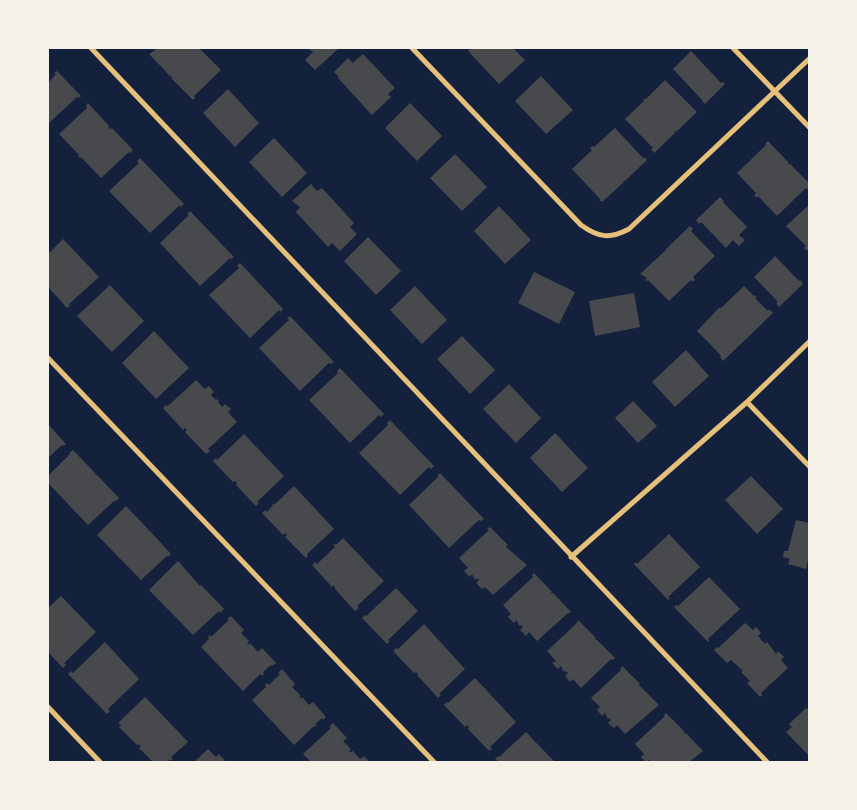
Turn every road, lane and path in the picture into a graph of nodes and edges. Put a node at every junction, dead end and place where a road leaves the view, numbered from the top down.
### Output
1 (91, 48) edge
2 (412, 48) edge
3 (733, 48) edge
4 (810, 58) edge
5 (775, 92) junction
6 (810, 128) edge
7 (810, 341) edge
8 (48, 358) edge
9 (747, 402) junction
10 (810, 467) edge
11 (572, 556) junction
12 (48, 707) edge
13 (100, 762) edge
14 (434, 762) edge
15 (767, 762) edge

1 - 11 street
2 - 5 street
3 - 5 street
4 - 5 street
5 - 6 street
7 - 9 street
8 - 14 street
9 - 10 street
9 - 11 street
11 - 15 street
12 - 13 street

